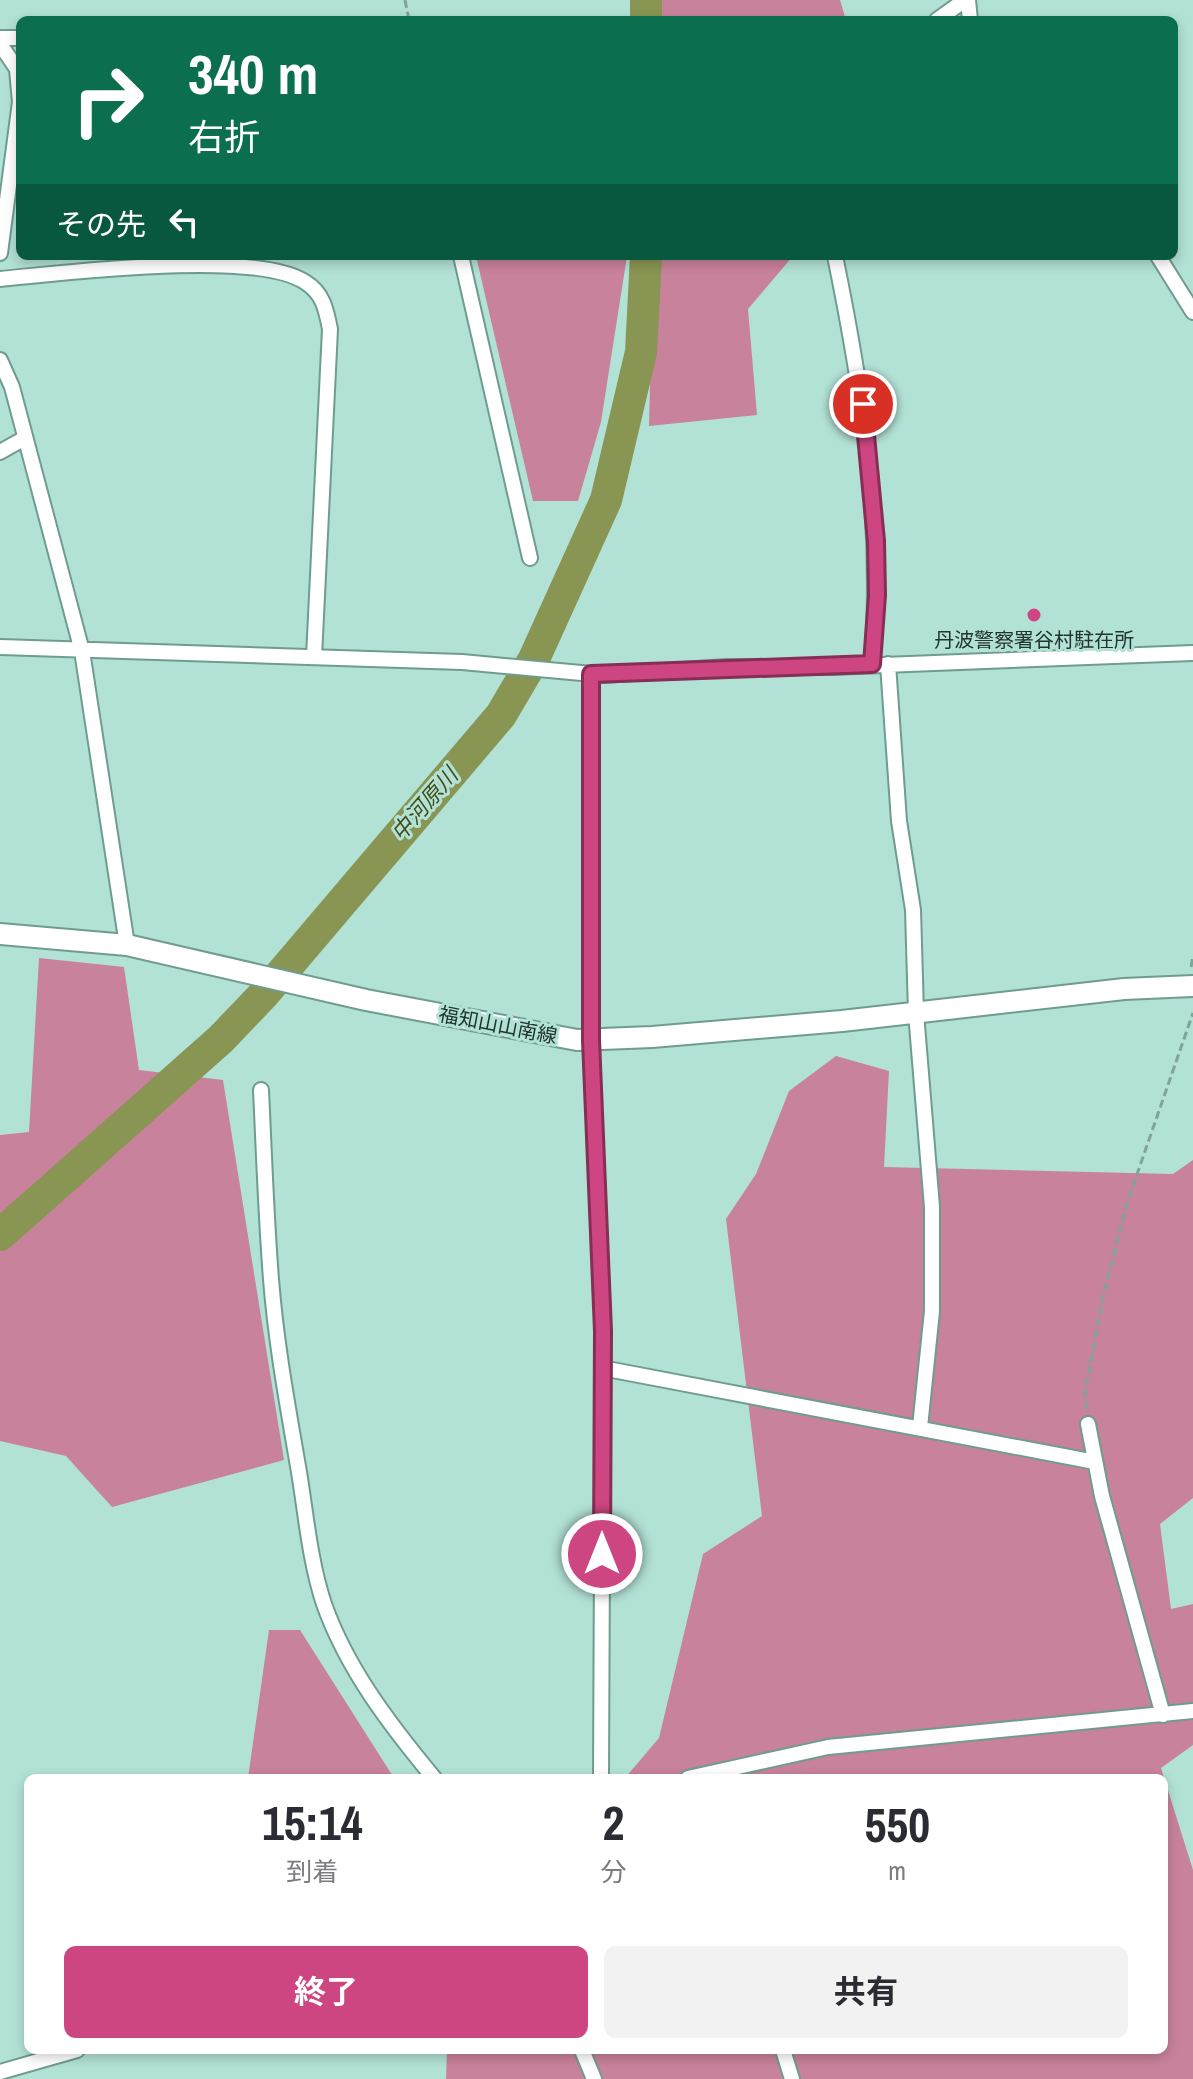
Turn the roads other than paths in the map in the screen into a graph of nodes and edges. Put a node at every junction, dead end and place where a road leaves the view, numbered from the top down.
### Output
1 (967, 0) edge
2 (943, 16) edge
3 (0, 41) edge
4 (16, 67) edge
5 (16, 132) edge
6 (0, 253) edge
7 (462, 260) edge
8 (836, 260) edge
9 (1160, 260) edge
10 (0, 279) edge
11 (1193, 312) edge
12 (0, 360) edge
13 (25, 438) junction
14 (0, 452) edge
15 (530, 558) dead end
16 (0, 647) edge
17 (82, 651) junction
18 (1193, 653) edge
19 (314, 657) junction
20 (872, 664) junction
21 (888, 664) junction
22 (591, 674) junction
23 (0, 934) edge
24 (127, 945) junction
25 (1193, 986) edge
26 (916, 1013) junction
27 (591, 1040) junction
28 (261, 1090) dead end
29 (602, 1368) junction
30 (1088, 1424) road end
31 (920, 1427) junction
32 (1095, 1462) junction
33 (1193, 1711) edge
34 (1163, 1715) junction
35 (431, 1774) edge
36 (601, 1774) edge
37 (715, 1774) edge
38 (63, 2054) edge
39 (584, 2054) edge
40 (784, 2054) edge
41 (0, 2072) edge
42 (594, 2079) edge
43 (792, 2079) edge

1 - 2 street
3 - 4 street
5 - 6 street
7 - 15 street
8 - 20 street
9 - 11 street
10 - 19 street
12 - 13 street
13 - 14 street
13 - 17 street
16 - 17 street
17 - 19 street
17 - 24 street
18 - 21 street
19 - 22 street
20 - 21 street
20 - 22 street
21 - 26 street
22 - 27 street
23 - 24 main road, 福知山山南線
24 - 27 main road, 福知山山南線
25 - 26 main road, 福知山山南線
26 - 27 main road, 福知山山南線
26 - 31 street
27 - 29 street
28 - 35 street
29 - 31 street
29 - 36 street
30 - 32 street
31 - 32 street
32 - 34 street
33 - 34 street
34 - 37 street
38 - 41 street
39 - 42 street
40 - 43 street

